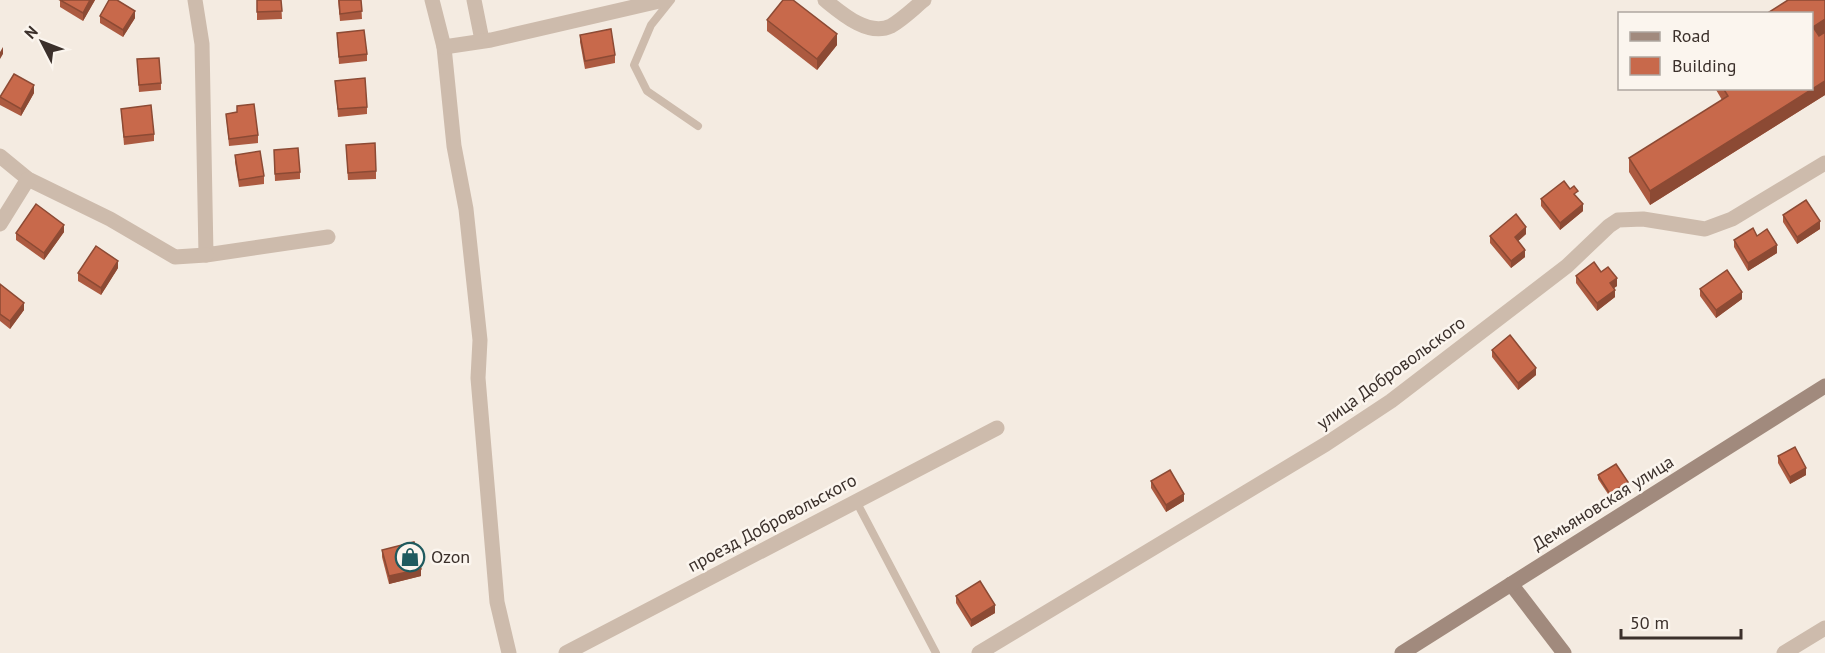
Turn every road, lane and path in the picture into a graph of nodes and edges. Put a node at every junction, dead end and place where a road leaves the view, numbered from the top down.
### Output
1 (195, 0) edge
2 (432, 0) edge
3 (474, 0) edge
4 (664, 0) edge
5 (670, 0) edge
6 (825, 0) edge
7 (924, 0) edge
8 (482, 40) junction
9 (444, 47) junction
10 (698, 126) dead end
11 (0, 156) edge
12 (1825, 163) edge
13 (28, 179) junction
14 (0, 225) edge
15 (328, 237) dead end
16 (206, 255) junction
17 (1825, 386) edge
18 (997, 428) dead end
19 (856, 501) junction
20 (1511, 584) junction
21 (1825, 628) edge
22 (509, 653) edge
23 (566, 653) edge
24 (936, 653) edge
25 (979, 653) edge
26 (1402, 653) edge
27 (1564, 653) edge
28 (1784, 653) edge

1 - 16 street
2 - 9 street
3 - 8 street
4 - 8 street
5 - 10 lane
6 - 7 street
8 - 9 street
9 - 22 street
11 - 13 street
12 - 25 street, улица Добровольского
13 - 14 street
13 - 16 street
15 - 16 street
17 - 20 street, Демьяновская улица
18 - 19 street, проезд Добровольского
19 - 23 street, проезд Добровольского
19 - 24 lane
20 - 26 street, Демьяновская улица
20 - 27 street
21 - 28 street

